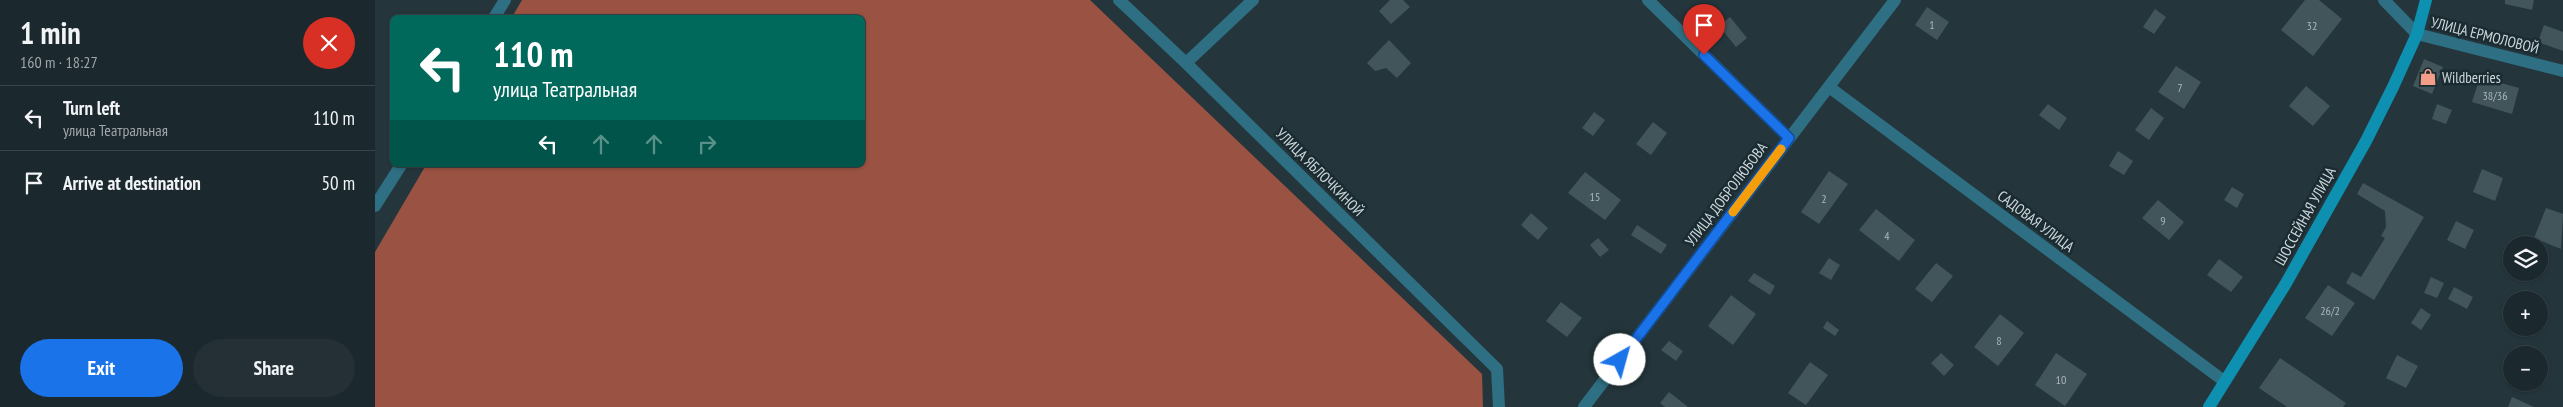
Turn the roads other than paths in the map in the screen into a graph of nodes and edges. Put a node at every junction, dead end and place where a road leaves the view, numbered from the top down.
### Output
1 (505, 0) edge
2 (1119, 0) edge
3 (1253, 0) edge
4 (1648, 0) edge
5 (1895, 0) edge
6 (2384, 0) edge
7 (2426, 0) edge
8 (496, 15) edge
9 (2417, 34) junction
10 (1186, 62) junction
11 (2563, 71) edge
12 (1829, 87) junction
13 (1789, 138) junction
14 (400, 167) edge
15 (375, 206) edge
16 (2224, 381) junction
17 (1499, 407) edge
18 (1584, 407) edge
19 (2209, 407) edge

1 - 8 street
2 - 10 street, УЛИЦА ЯБЛОЧКИНОЙ
3 - 10 street
4 - 13 street
5 - 12 street, УЛИЦА ДОБРОЛЮБОВА
6 - 9 street, УЛИЦА ЕРМОЛОВОЙ
7 - 9 main road, ШОССЕЙНАЯ УЛИЦА
9 - 11 street, УЛИЦА ЕРМОЛОВОЙ
9 - 16 main road, ШОССЕЙНАЯ УЛИЦА
10 - 17 street, УЛИЦА ЯБЛОЧКИНОЙ
12 - 13 street, УЛИЦА ДОБРОЛЮБОВА
12 - 16 street, САДОВАЯ УЛИЦА
13 - 18 street, УЛИЦА ДОБРОЛЮБОВА
14 - 15 street
16 - 19 main road, ШОССЕЙНАЯ УЛИЦА

